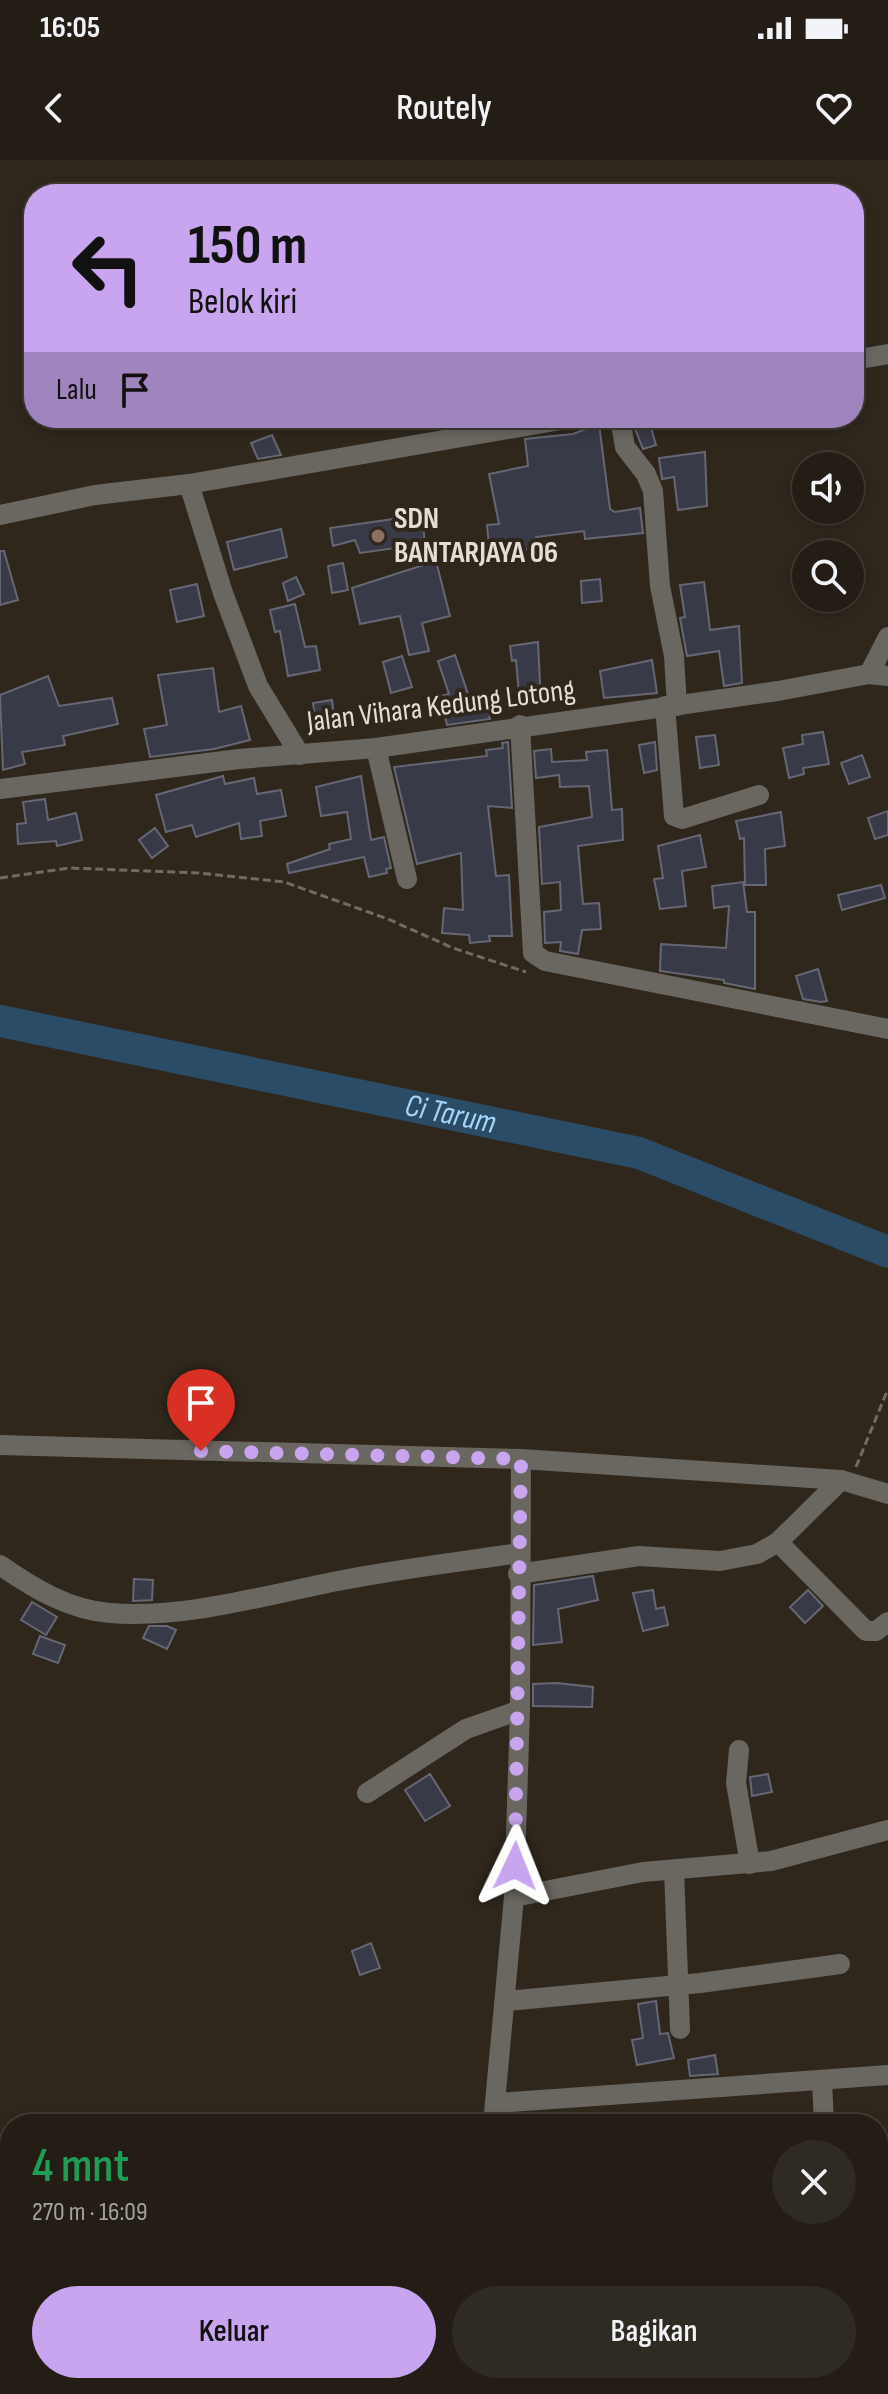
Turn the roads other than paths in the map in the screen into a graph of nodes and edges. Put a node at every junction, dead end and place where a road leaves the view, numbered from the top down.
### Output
1 (888, 354) edge
2 (864, 358) edge
3 (514, 428) edge
4 (622, 428) edge
5 (189, 484) junction
6 (0, 515) edge
7 (888, 637) edge
8 (878, 675) edge
9 (671, 706) junction
10 (520, 725) junction
11 (376, 748) junction
12 (300, 755) junction
13 (0, 789) edge
14 (759, 795) dead end
15 (407, 879) dead end
16 (888, 1029) edge
17 (0, 1445) edge
18 (521, 1459) junction
19 (846, 1481) junction
20 (888, 1494) edge
21 (778, 1542) junction
22 (519, 1553) junction
23 (0, 1565) edge
24 (518, 1574) junction
25 (888, 1622) edge
26 (520, 1710) junction
27 (739, 1750) dead end
28 (367, 1793) dead end
29 (888, 1830) edge
30 (750, 1864) junction
31 (674, 1870) junction
32 (514, 1897) junction
33 (840, 1964) dead end
34 (676, 1985) junction
35 (507, 2001) junction
36 (680, 2029) dead end
37 (888, 2075) edge
38 (822, 2081) junction
39 (498, 2103) junction
40 (495, 2114) edge
41 (824, 2114) edge

1 - 2 street
3 - 5 street
4 - 9 street
5 - 6 street
5 - 12 street
7 - 8 street
8 - 9 street, Jalan Vihara Kedung Lotong
9 - 10 street, Jalan Vihara Kedung Lotong
9 - 14 street
10 - 11 street, Jalan Vihara Kedung Lotong
10 - 16 street
11 - 12 street, Jalan Vihara Kedung Lotong
11 - 15 street
12 - 13 street, Jalan Vihara Kedung Lotong
17 - 18 street
18 - 19 street
18 - 22 street
19 - 20 street
19 - 21 street
21 - 24 street
21 - 25 street
22 - 23 street
22 - 24 street
24 - 26 street
26 - 28 street
26 - 32 street
27 - 30 street
29 - 30 street
30 - 31 street
31 - 32 street
31 - 34 street
32 - 35 street
33 - 34 street
34 - 35 street
34 - 36 street
35 - 39 street
37 - 38 street
38 - 39 street
38 - 41 street
39 - 40 street

